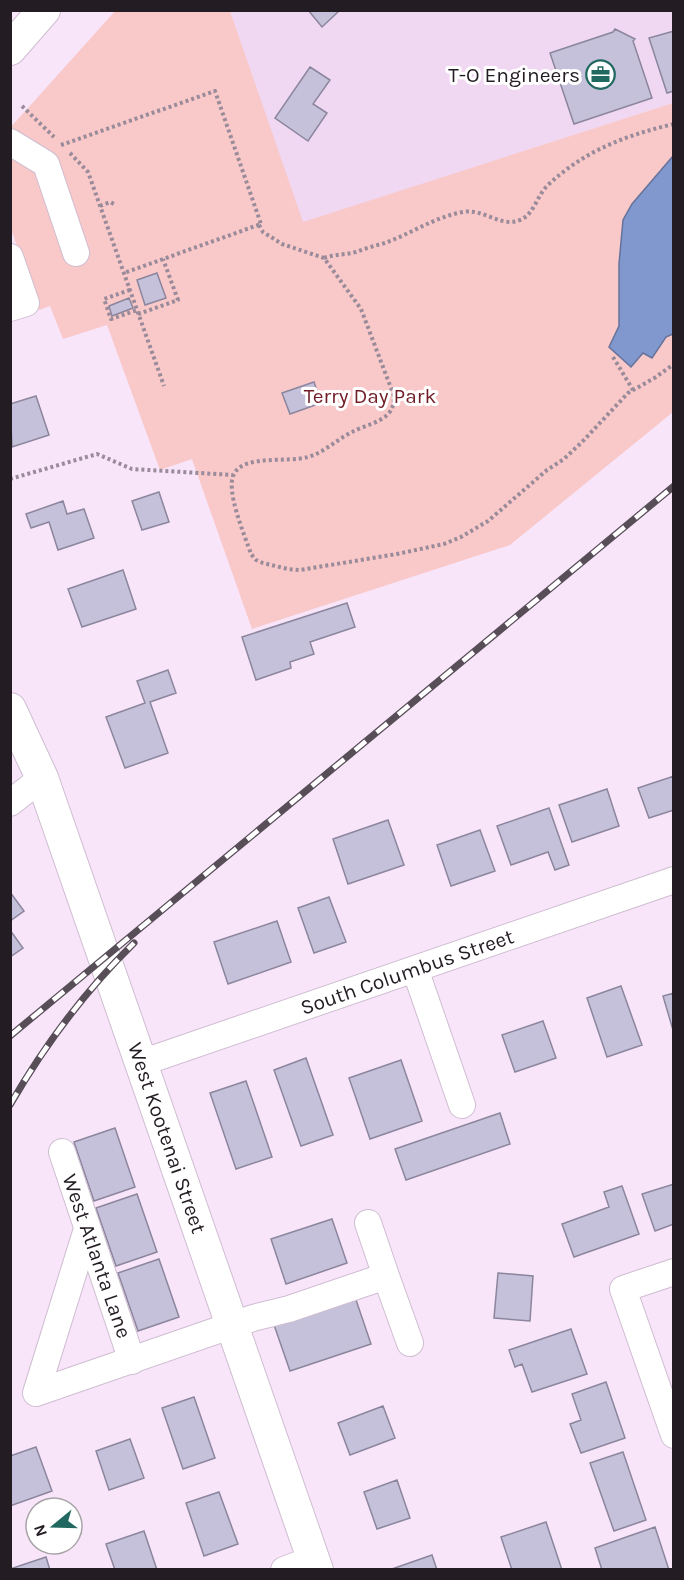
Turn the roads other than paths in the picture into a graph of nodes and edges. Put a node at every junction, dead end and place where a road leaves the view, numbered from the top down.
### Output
1 (44, 10) edge
2 (10, 50) edge
3 (10, 142) edge
4 (76, 253) dead end
5 (10, 257) edge
6 (10, 308) edge
7 (10, 709) edge
8 (42, 778) junction
9 (10, 803) edge
10 (674, 880) edge
11 (415, 969) junction
12 (141, 1063) junction
13 (462, 1104) dead end
14 (62, 1152) dead end
15 (368, 1223) dead end
16 (87, 1228) junction
17 (674, 1272) edge
18 (386, 1276) junction
19 (232, 1325) junction
20 (410, 1343) dead end
21 (132, 1360) junction
22 (674, 1436) edge
23 (315, 1564) edge
24 (284, 1569) edge

1 - 2 main road
3 - 4 street
5 - 6 street
7 - 8 main road, West Kootenai Street
8 - 9 street
8 - 12 main road, West Kootenai Street
10 - 11 street, South Columbus Street
11 - 12 street, South Columbus Street
11 - 13 street
12 - 19 main road, West Kootenai Street
14 - 16 street, West Atlanta Lane
15 - 18 street
16 - 21 street, West Atlanta Lane
16 - 21 street
17 - 22 street
18 - 19 street
18 - 20 street
19 - 21 street
19 - 23 main road, West Kootenai Street
23 - 24 street

